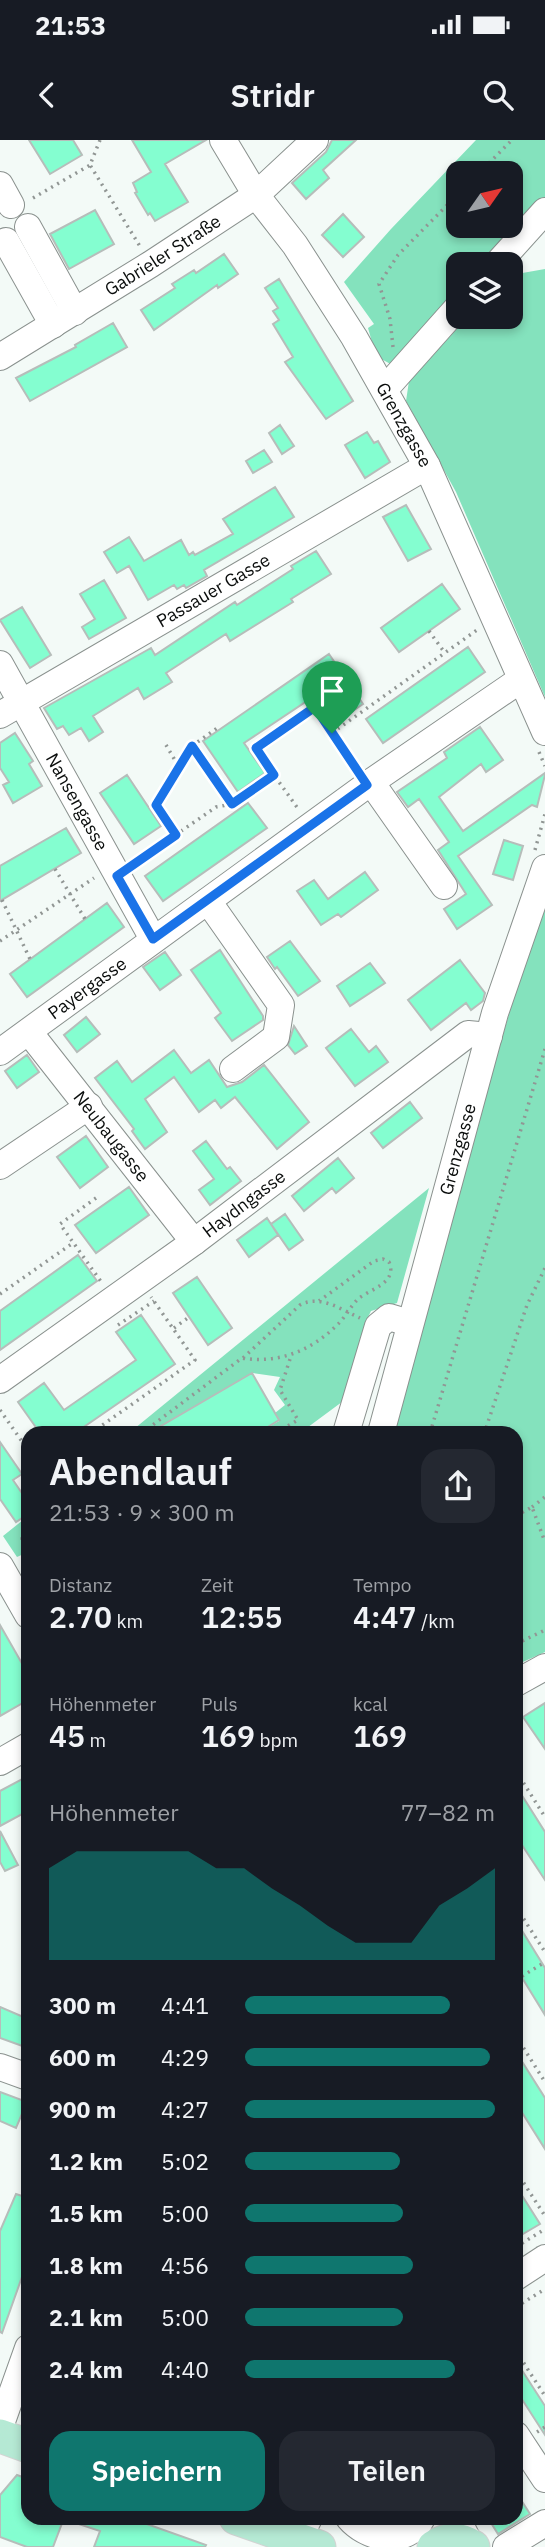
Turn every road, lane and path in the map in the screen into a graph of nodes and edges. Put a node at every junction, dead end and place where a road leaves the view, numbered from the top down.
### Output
1 (100, 140) edge
2 (223, 140) edge
3 (316, 140) edge
4 (512, 140) edge
5 (491, 161) edge
6 (90, 165) junction
7 (256, 195) junction
8 (15, 196) edge
9 (446, 206) edge
10 (545, 211) edge
11 (28, 226) dead end
12 (6, 241) dead end
13 (508, 252) edge
14 (151, 264) junction
15 (75, 312) junction
16 (446, 320) edge
17 (53, 325) junction
18 (393, 353) dead end
19 (0, 357) edge
20 (385, 389) junction
21 (427, 466) junction
22 (484, 625) dead end
23 (429, 631) dead end
24 (444, 653) junction
25 (0, 664) edge
26 (520, 680) junction
27 (11, 709) edge
28 (220, 726) dead end
29 (545, 732) edge
30 (332, 733) junction
31 (166, 745) dead end
32 (192, 746) junction
33 (179, 767) junction
34 (274, 775) junction
35 (369, 784) junction
36 (232, 804) junction
37 (310, 827) junction
38 (176, 835) junction
39 (545, 868) edge
40 (55, 869) dead end
41 (114, 871) junction
42 (444, 886) dead end
43 (70, 895) junction
44 (2, 900) dead end
45 (208, 901) junction
46 (85, 919) dead end
47 (17, 929) junction
48 (153, 939) junction
49 (0, 941) edge
50 (30, 959) dead end
51 (29, 1032) junction
52 (489, 1036) junction
53 (545, 1049) edge
54 (0, 1052) edge
55 (233, 1069) dead end
56 (537, 1075) junction
57 (545, 1078) edge
58 (89, 1105) junction
59 (0, 1166) edge
60 (96, 1198) dead end
61 (194, 1242) junction
62 (74, 1243) junction
63 (545, 1268) edge
64 (147, 1291) junction
65 (0, 1293) edge
66 (113, 1300) junction
67 (319, 1301) junction
68 (347, 1312) junction
69 (189, 1317) dead end
70 (409, 1323) junction
71 (378, 1326) junction
72 (114, 1328) dead end
73 (173, 1329) junction
74 (291, 1356) junction
75 (242, 1358) junction
76 (0, 1380) edge
77 (0, 1410) edge
78 (100, 1426) edge
79 (151, 1426) edge
80 (288, 1426) edge
81 (344, 1426) edge
82 (383, 1426) edge
83 (432, 1426) edge
84 (489, 1426) edge
85 (21, 1440) edge
86 (545, 1497) edge
87 (532, 1507) junction
88 (523, 1512) edge
89 (545, 1542) edge
90 (0, 1566) edge
91 (21, 1603) edge
92 (545, 1630) edge
93 (523, 1641) edge
94 (545, 1667) edge
95 (523, 1679) edge
96 (21, 1750) edge
97 (0, 1762) edge
98 (523, 1783) edge
99 (545, 1817) edge
100 (523, 1918) edge
101 (545, 1952) edge
102 (545, 1962) edge
103 (523, 1976) edge
104 (523, 2047) edge
105 (0, 2067) edge
106 (21, 2074) edge
107 (545, 2082) edge
108 (523, 2182) edge
109 (545, 2216) edge
110 (545, 2229) edge
111 (523, 2243) edge
112 (545, 2258) edge
113 (523, 2272) edge
114 (545, 2289) edge
115 (523, 2303) edge
116 (523, 2362) edge
117 (21, 2368) edge
118 (545, 2396) edge
119 (0, 2427) edge
120 (0, 2436) edge
121 (21, 2444) edge
122 (523, 2451) edge
123 (531, 2470) edge
124 (545, 2523) edge
125 (266, 2525) edge
126 (355, 2525) edge
127 (448, 2534) edge
128 (309, 2535) edge
129 (506, 2547) edge

1 - 6 path
2 - 7 street, Grenzgasse
3 - 7 street, Gabrieler Straße
4 - 5 path
6 - 8 path
6 - 14 path
7 - 14 street, Gabrieler Straße
7 - 20 street, Grenzgasse
9 - 18 path
10 - 13 street
11 - 15 street
12 - 17 street
14 - 15 street, Gabrieler Straße
15 - 17 street, Gabrieler Straße
16 - 20 street
17 - 19 street, Gabrieler Straße
20 - 21 street, Grenzgasse
21 - 26 street, Grenzgasse
21 - 27 street, Passauer Gasse
22 - 24 path
23 - 24 path
24 - 30 path
25 - 27 street, Nansengasse
26 - 29 street, Grenzgasse
26 - 35 street, Payergasse
27 - 41 street, Nansengasse
28 - 32 path
30 - 34 path
30 - 35 path
31 - 33 path
32 - 33 path
32 - 36 path
33 - 38 path
34 - 36 path
34 - 37 path
35 - 37 street, Payergasse
35 - 42 street
36 - 38 path
37 - 45 street, Payergasse
38 - 41 path
39 - 52 street, Grenzgasse
40 - 43 path
41 - 43 path
41 - 48 street, Nansengasse
43 - 46 path
43 - 47 path
44 - 47 path
45 - 48 street, Payergasse
45 - 55 street
47 - 49 path
47 - 50 path
48 - 51 street, Payergasse
51 - 54 street, Payergasse
51 - 58 street, Neubaugasse
52 - 61 street, Haydngasse
52 - 70 street, Grenzgasse
53 - 56 path
56 - 57 path
56 - 83 path
58 - 59 street
58 - 61 street, Neubaugasse
60 - 62 path
61 - 64 street, Haydngasse
62 - 65 path
62 - 66 path
63 - 84 path
64 - 66 street, Haydngasse
64 - 72 path
64 - 73 path
66 - 76 street, Haydngasse
67 - 68 path
67 - 68 path
67 - 75 path
68 - 71 path
68 - 74 path
69 - 73 path
70 - 71 street
70 - 82 street, Grenzgasse
71 - 81 street
73 - 78 path
74 - 75 path
74 - 80 path
75 - 79 path
77 - 85 path
86 - 87 path
87 - 88 path
87 - 89 path
90 - 91 street
92 - 93 path
94 - 95 street
96 - 97 street
98 - 99 path
100 - 101 path
102 - 103 path
104 - 107 path
105 - 106 street
108 - 109 path
110 - 111 path
112 - 113 street
114 - 115 path
116 - 118 path
117 - 119 street
120 - 121 main road
122 - 123 street
124 - 129 street
125 - 128 main road
126 - 127 street

